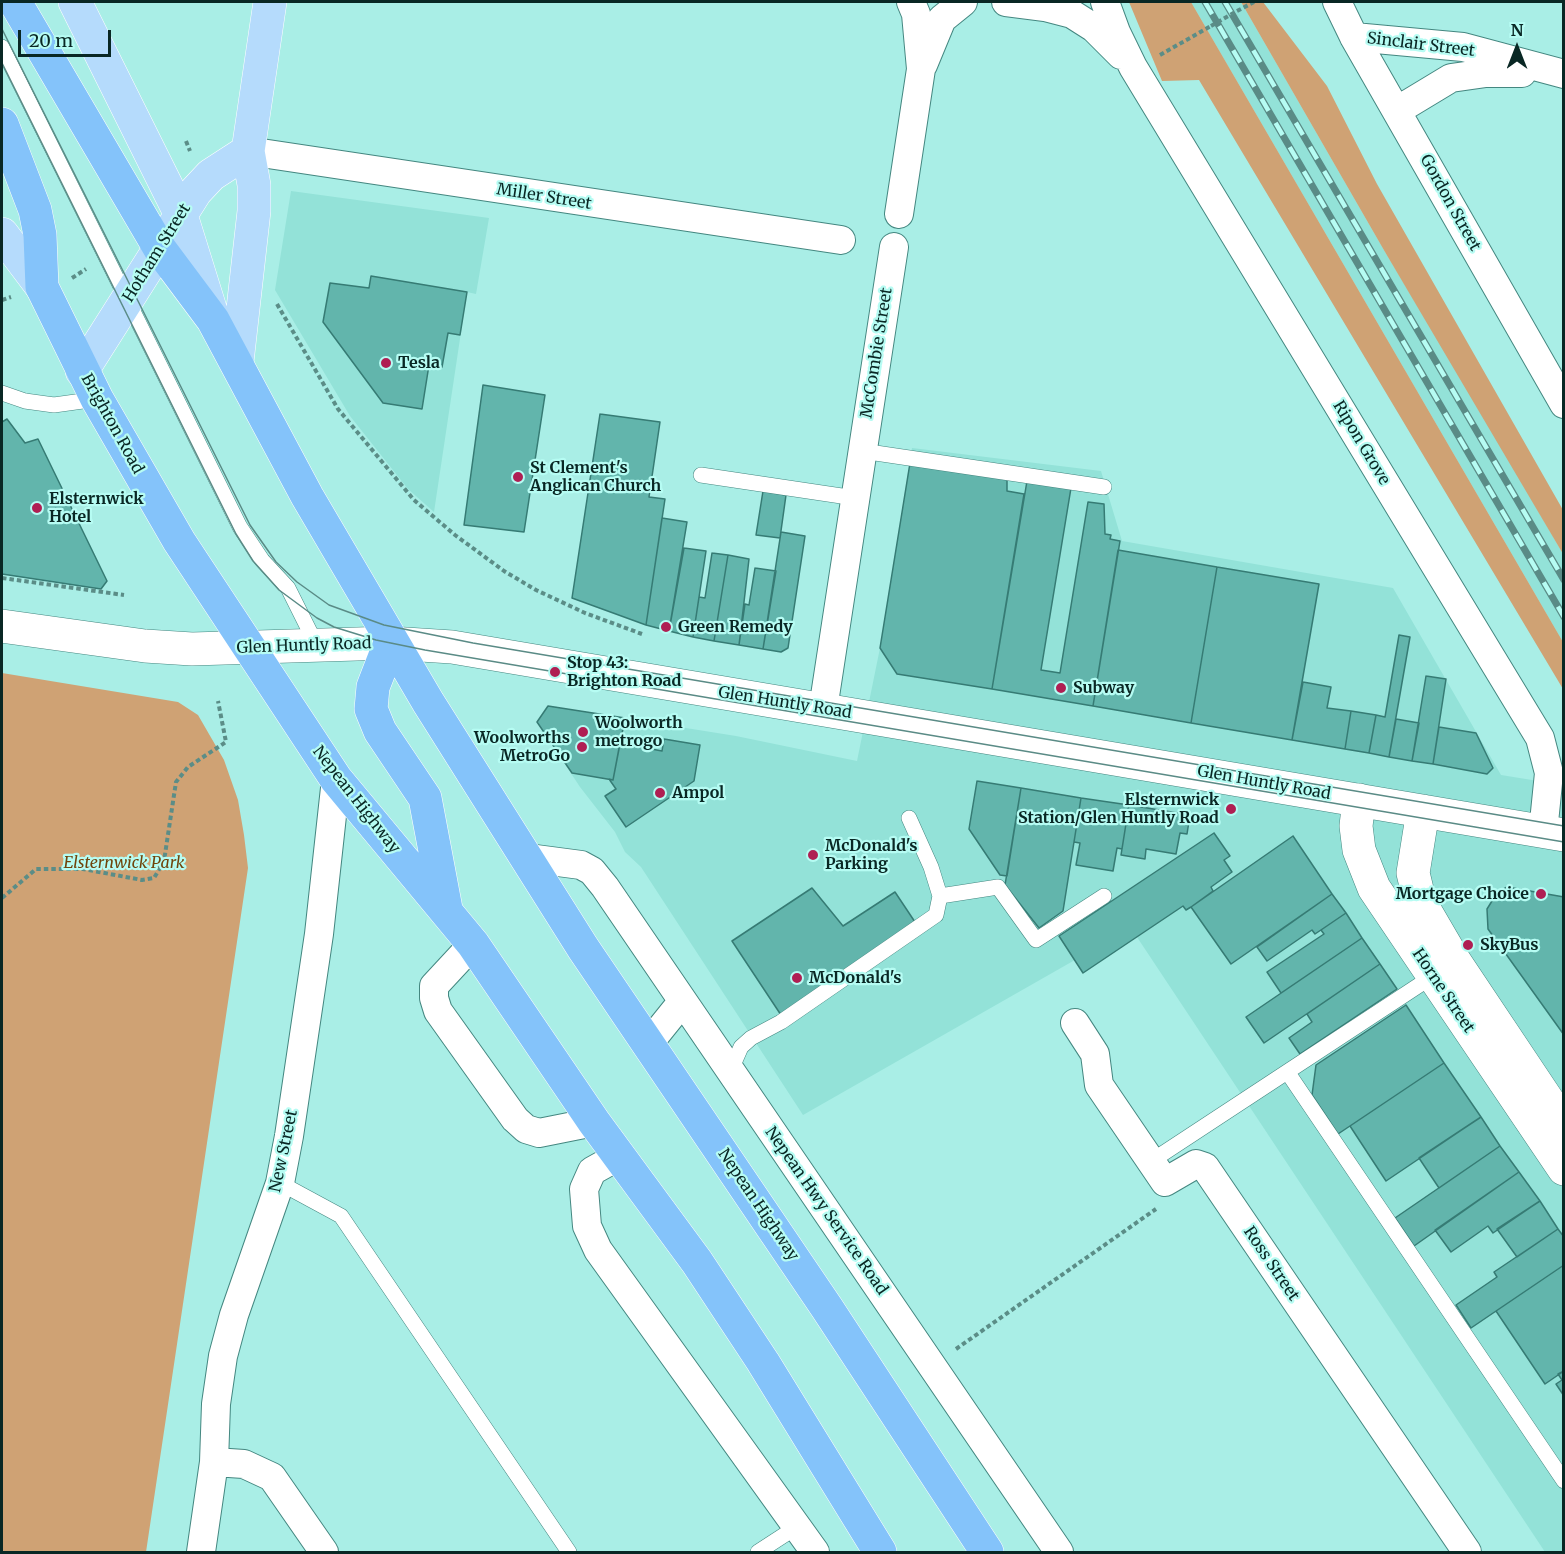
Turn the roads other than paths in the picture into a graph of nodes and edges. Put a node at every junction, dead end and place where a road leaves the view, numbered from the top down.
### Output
1 (15, 2) edge
2 (75, 2) edge
3 (270, 2) edge
4 (911, 2) edge
5 (963, 2) edge
6 (1006, 2) edge
7 (1105, 2) edge
8 (1123, 2) edge
9 (1337, 2) edge
10 (1354, 37) junction
11 (2, 47) edge
12 (1133, 67) junction
13 (921, 69) junction
14 (1560, 74) edge
15 (1398, 110) junction
16 (2, 124) edge
17 (248, 151) junction
18 (181, 215) junction
19 (2, 234) edge
20 (841, 240) dead end
21 (160, 249) junction
22 (42, 287) junction
23 (128, 300) junction
24 (213, 320) junction
25 (237, 362) junction
26 (82, 371) junction
27 (2, 393) edge
28 (98, 399) junction
29 (1563, 404) edge
30 (862, 451) junction
31 (701, 475) dead end
32 (1104, 487) dead end
33 (855, 498) junction
34 (2, 626) edge
35 (393, 644) junction
36 (317, 646) junction
37 (248, 649) junction
38 (823, 709) junction
39 (336, 779) junction
40 (1359, 800) junction
41 (1423, 810) junction
42 (909, 818) dead end
43 (1553, 833) edge
44 (528, 858) junction
45 (940, 896) junction
46 (1104, 896) dead end
47 (447, 911) junction
48 (473, 944) junction
49 (1444, 969) junction
50 (681, 1002) junction
51 (1075, 1023) dead end
52 (649, 1043) junction
53 (730, 1072) junction
54 (1288, 1073) junction
55 (1547, 1115) edge
56 (594, 1122) junction
57 (619, 1156) junction
58 (1563, 1169) edge
59 (1158, 1172) junction
60 (280, 1183) junction
61 (214, 1462) junction
62 (1563, 1481) edge
63 (798, 1526) junction
64 (201, 1552) edge
65 (324, 1552) edge
66 (568, 1552) edge
67 (758, 1552) edge
68 (815, 1552) edge
69 (880, 1552) edge
70 (987, 1552) edge
71 (1059, 1552) edge
72 (1467, 1552) edge

1 - 21 highway
2 - 18 main road
3 - 17 main road
4 - 13 street, McCombie Street
5 - 13 street
6 - 12 street
7 - 12 street, Ripon Grove
8 - 12 street, Ripon Grove
9 - 10 street, Gordon Street
10 - 14 street, Sinclair Street
10 - 15 street, Gordon Street
11 - 23 lane
12 - 43 street, Ripon Grove
13 - 30 street, McCombie Street
14 - 15 street, Sinclair Street
15 - 29 street, Gordon Street
16 - 22 highway, Brighton Road
17 - 18 main road, Hotham Street
17 - 20 street, Miller Street
17 - 25 main road
18 - 21 main road, Hotham Street
18 - 24 main road
19 - 22 main road, Brighton Road
21 - 23 main road, Hotham Street
21 - 24 highway
22 - 26 highway, Brighton Road
23 - 26 main road, Hotham Street
23 - 36 lane
24 - 25 highway
25 - 35 highway
26 - 28 highway, Brighton Road
27 - 28 lane
28 - 37 highway, Brighton Road
30 - 32 lane
30 - 33 street, McCombie Street
31 - 33 lane
33 - 38 street, McCombie Street
34 - 37 street, Glen Huntly Road
35 - 36 street, Glen Huntly Road
35 - 38 street, Glen Huntly Road
35 - 44 highway, Nepean Highway
35 - 47 highway
36 - 37 street, Glen Huntly Road
37 - 39 highway, Nepean Highway
38 - 40 street, Glen Huntly Road
39 - 47 highway, Nepean Highway
39 - 60 street, New Street
40 - 41 street, Glen Huntly Road
40 - 49 street, Horne Street
41 - 43 street, Glen Huntly Road
41 - 49 street, Horne Street
42 - 45 lane
44 - 50 street, Nepean Hwy Service Road
44 - 52 highway, Nepean Highway
45 - 46 lane
45 - 53 lane
47 - 48 highway, Nepean Highway
48 - 56 highway, Nepean Highway
48 - 56 street
49 - 54 lane
49 - 55 street, Horne Street
50 - 52 street
50 - 53 street, Nepean Hwy Service Road
51 - 59 street
52 - 70 highway, Nepean Highway
53 - 71 street, Nepean Hwy Service Road
54 - 59 lane
54 - 62 lane
55 - 58 street, Horne Street
56 - 57 highway, Nepean Highway
57 - 63 street
57 - 69 highway, Nepean Highway
59 - 72 street, Ross Street
60 - 61 street, New Street
60 - 66 lane
61 - 64 street, New Street
61 - 65 street
63 - 67 lane
63 - 68 street

